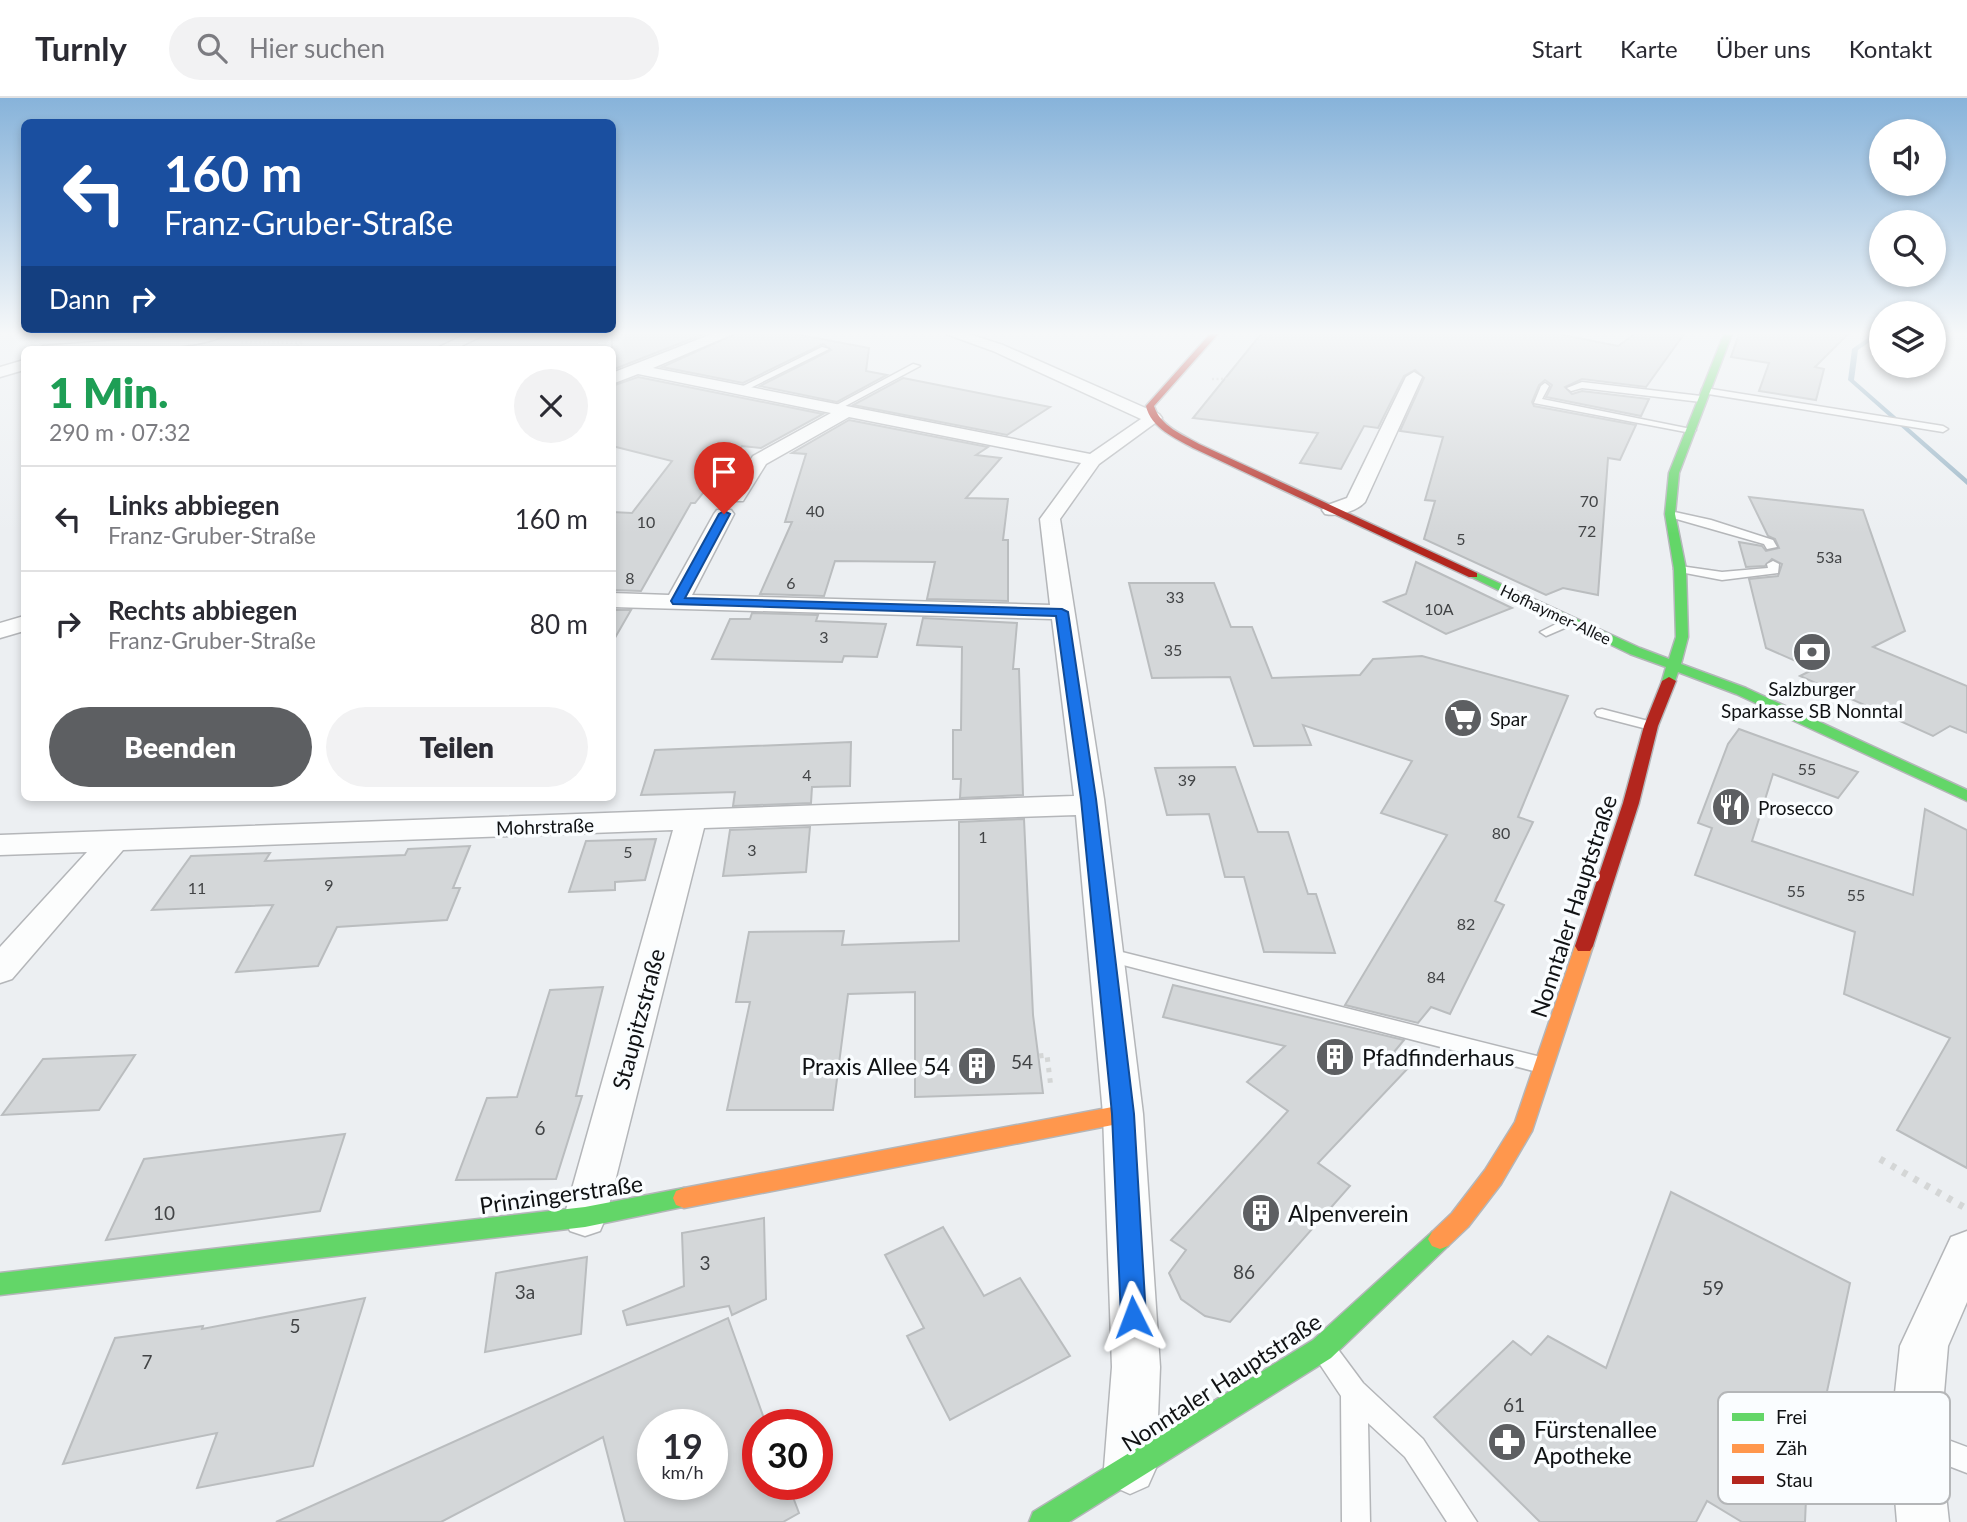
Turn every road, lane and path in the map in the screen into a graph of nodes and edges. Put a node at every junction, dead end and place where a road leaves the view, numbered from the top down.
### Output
1 (788, 400) edge
2 (856, 400) edge
3 (1114, 400) edge
4 (1153, 400) edge
5 (1403, 400) edge
6 (1537, 400) edge
7 (1701, 400) edge
8 (1743, 400) edge
9 (839, 410) junction
10 (1153, 418) junction
11 (1943, 429) dead end
12 (1692, 430) junction
13 (1094, 460) junction
14 (1332, 510) junction
15 (1670, 514) junction
16 (1771, 547) dead end
17 (1773, 564) dead end
18 (1680, 569) junction
19 (616, 600) edge
20 (677, 601) junction
21 (1062, 612) junction
22 (1570, 621) junction
23 (21, 624) edge
24 (0, 631) edge
25 (1546, 632) dead end
26 (1676, 665) junction
27 (1602, 713) dead end
28 (1651, 726) junction
29 (1967, 796) edge
30 (1089, 805) junction
31 (691, 821) junction
32 (113, 842) junction
33 (0, 845) edge
34 (1106, 954) junction
35 (0, 970) edge
36 (1545, 1066) junction
37 (1123, 1114) junction
38 (1880, 1159) dead end
39 (1967, 1209) edge
40 (585, 1217) junction
41 (1967, 1251) edge
42 (0, 1284) edge
43 (1322, 1349) junction
44 (1353, 1392) junction
45 (1920, 1392) edge
46 (1950, 1453) edge
47 (1967, 1460) edge
48 (1130, 1468) junction
49 (1921, 1504) edge
50 (1043, 1522) edge
51 (1356, 1522) edge
52 (1463, 1522) edge
53 (1923, 1522) edge

1 - 9 street
2 - 9 lane
3 - 10 street
4 - 10 main road
5 - 14 street
6 - 12 lane
7 - 12 main road, Nonntaler Hauptstraße
8 - 11 lane
9 - 13 street
9 - 20 street
10 - 13 street
10 - 14 main road, Hofhaymer-Allee
12 - 15 main road, Nonntaler Hauptstraße
13 - 21 street
14 - 22 main road, Hofhaymer-Allee
15 - 16 lane
15 - 18 main road, Nonntaler Hauptstraße
17 - 18 lane
18 - 26 main road, Nonntaler Hauptstraße
19 - 20 street
20 - 21 street
21 - 30 street
22 - 25 lane
22 - 26 main road, Hofhaymer-Allee
23 - 24 street
26 - 28 main road, Nonntaler Hauptstraße
26 - 29 main road, Hofhaymer-Allee
27 - 28 lane
28 - 36 main road, Nonntaler Hauptstraße
30 - 31 street, Mohrstraße
30 - 34 street
31 - 32 street, Mohrstraße
31 - 40 street, Staupitzstraße
32 - 33 street, Mohrstraße
32 - 35 street
34 - 36 lane
34 - 37 street
36 - 43 main road, Nonntaler Hauptstraße
37 - 40 main road, Prinzingerstraße
37 - 48 street
38 - 39 path
40 - 42 main road, Prinzingerstraße
41 - 45 street
43 - 44 lane
43 - 48 main road, Nonntaler Hauptstraße
44 - 51 lane
44 - 52 lane
46 - 47 lane
48 - 50 main road, Nonntaler Hauptstraße
49 - 53 street

